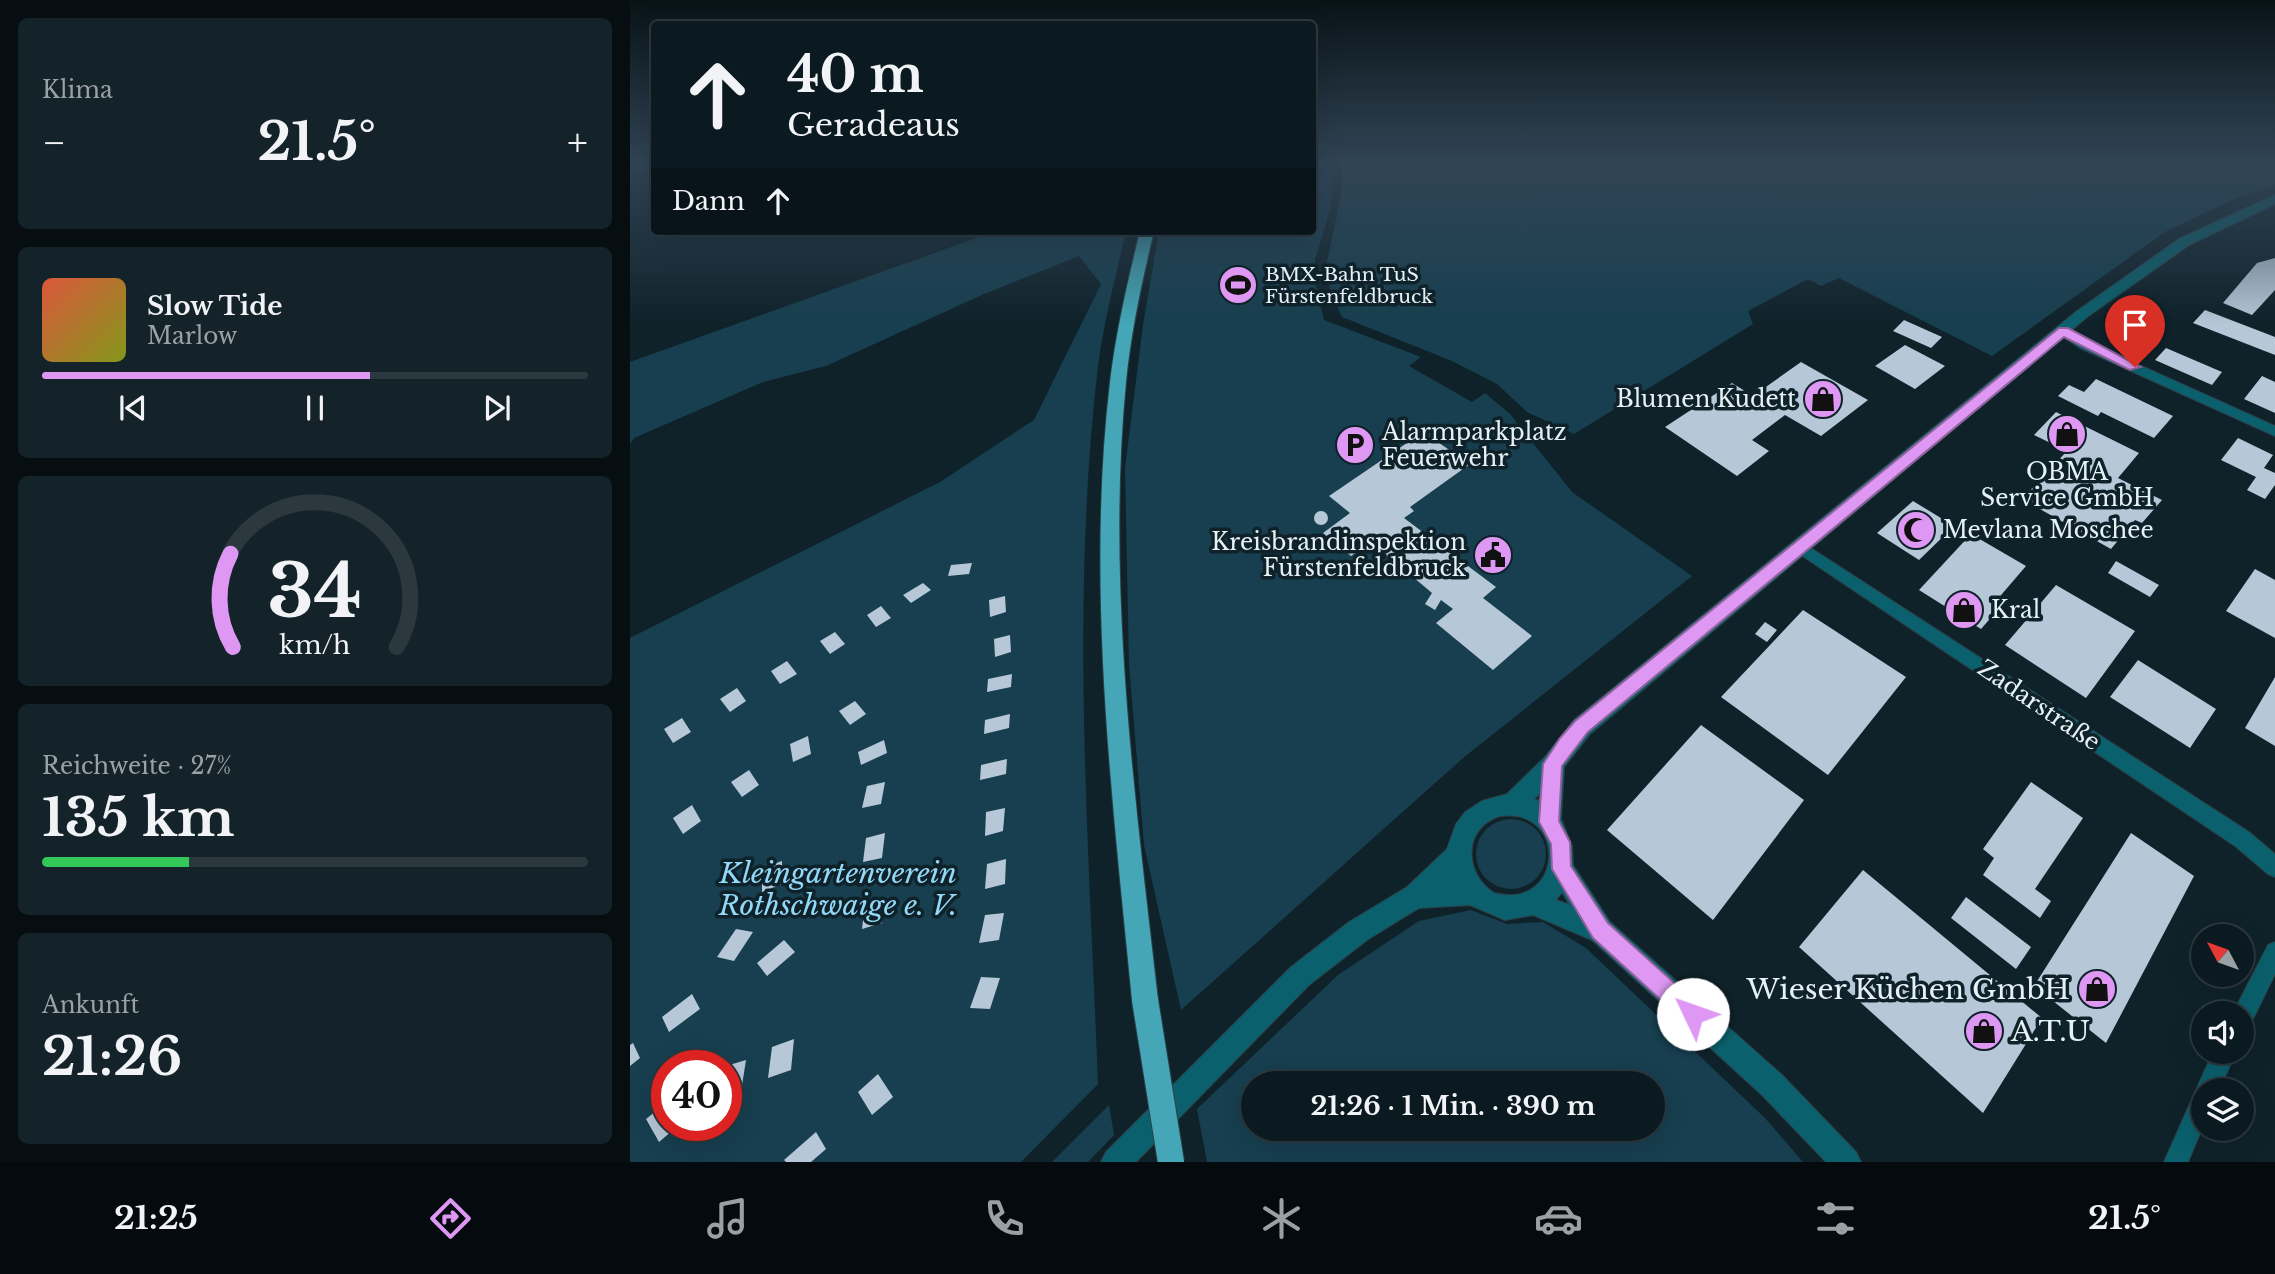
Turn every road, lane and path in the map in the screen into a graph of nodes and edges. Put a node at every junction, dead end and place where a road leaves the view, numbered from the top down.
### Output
1 (2236, 217) edge
2 (1146, 235) edge
3 (2063, 331) junction
4 (2275, 431) edge
5 (1800, 547) junction
6 (1553, 764) junction
7 (1512, 805) junction
8 (1549, 822) junction
9 (1458, 855) junction
10 (2275, 867) edge
11 (1562, 869) junction
12 (1474, 893) junction
13 (1416, 896) junction
14 (1533, 902) junction
15 (1601, 931) junction
16 (2275, 952) edge
17 (2250, 1001) edge
18 (2191, 1126) edge
19 (1116, 1162) edge
20 (1171, 1162) edge
21 (1846, 1162) edge
22 (2176, 1162) edge

1 - 3 street
2 - 20 highway, bridge
3 - 4 street
3 - 5 street
5 - 6 street
5 - 10 street, Zadarstraße
6 - 7 street
6 - 8 street
7 - 8 street
7 - 9 street
8 - 11 street
9 - 12 street
9 - 13 street
11 - 14 street
11 - 15 street
12 - 13 street
12 - 14 street
13 - 19 street
14 - 15 street
15 - 21 street
16 - 17 street
18 - 22 street

